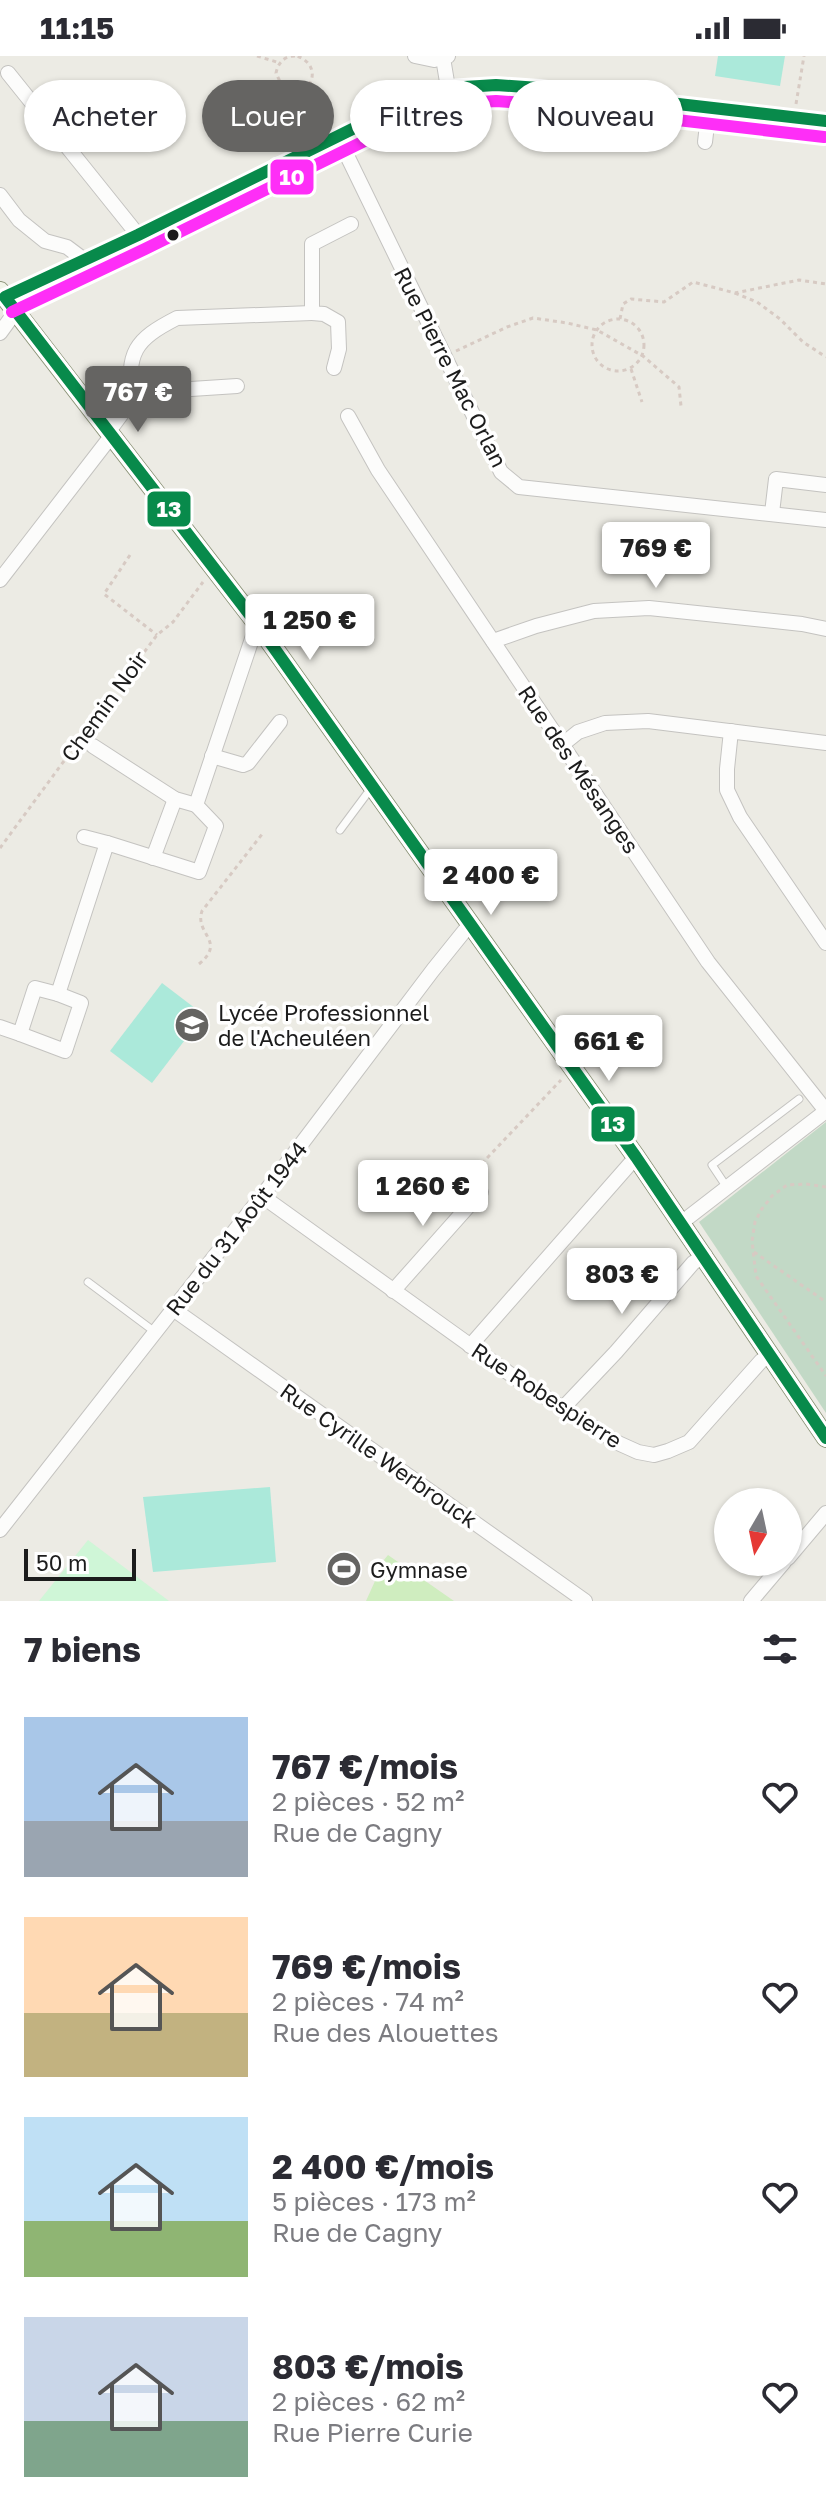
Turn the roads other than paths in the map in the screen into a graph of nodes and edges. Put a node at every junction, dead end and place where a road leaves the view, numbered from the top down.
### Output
1 (415, 56) edge
2 (446, 57) edge
3 (8, 73) dead end
4 (447, 80) edge
5 (492, 85) edge
6 (709, 108) junction
7 (826, 121) edge
8 (350, 131) edge
9 (338, 137) junction
10 (705, 142) dead end
11 (0, 195) edge
12 (351, 224) dead end
13 (138, 235) junction
14 (83, 259) junction
15 (7, 300) edge
16 (312, 313) junction
17 (0, 333) edge
18 (334, 368) dead end
19 (237, 386) dead end
20 (132, 400) junction
21 (348, 416) dead end
22 (110, 433) junction
23 (826, 485) edge
24 (772, 513) junction
25 (826, 520) edge
26 (0, 580) edge
27 (257, 624) junction
28 (826, 629) edge
29 (493, 641) junction
30 (280, 722) dead end
31 (731, 731) junction
32 (826, 743) edge
33 (563, 744) junction
34 (93, 746) dead end
35 (212, 756) junction
36 (373, 787) junction
37 (175, 799) junction
38 (196, 805) junction
39 (340, 830) dead end
40 (84, 837) dead end
41 (107, 843) junction
42 (153, 858) junction
43 (470, 924) junction
44 (826, 943) edge
45 (58, 994) junction
46 (0, 1027) edge
47 (20, 1034) junction
48 (799, 1099) dead end
49 (826, 1111) edge
50 (636, 1157) junction
51 (728, 1188) junction
52 (481, 1192) dead end
53 (262, 1196) junction
54 (681, 1223) junction
55 (705, 1255) junction
56 (88, 1282) dead end
57 (393, 1291) junction
58 (173, 1309) junction
59 (155, 1332) junction
60 (470, 1346) junction
61 (771, 1354) junction
62 (563, 1408) junction
63 (826, 1438) edge
64 (826, 1513) edge
65 (0, 1530) edge
66 (802, 1541) edge
67 (772, 1576) edge
68 (585, 1601) edge
69 (751, 1601) edge

1 - 2 street
2 - 4 street
3 - 13 street
5 - 6 street
6 - 7 street
6 - 10 street
8 - 9 street
9 - 13 street
9 - 24 street, Rue Pierre Mac Orlan
11 - 14 street
12 - 16 street
13 - 14 street
14 - 15 street
15 - 17 street
15 - 22 main road
16 - 18 street
16 - 20 street
19 - 20 street
20 - 22 street
21 - 29 street, Rue des Mésanges
22 - 26 street
22 - 27 main road
23 - 24 street
24 - 25 street, Rue Pierre Mac Orlan
27 - 35 street
27 - 36 main road
28 - 29 street
29 - 33 street, Rue des Mésanges
30 - 35 street
31 - 32 street
31 - 33 street
31 - 44 street
33 - 49 street, Rue des Mésanges
34 - 37 street
35 - 38 street
36 - 39 lane
36 - 43 main road
37 - 38 street
37 - 42 street
38 - 42 street
40 - 41 street
41 - 42 street
41 - 45 street
43 - 50 main road
43 - 53 street, Rue du 31 Août 1944
45 - 47 street
45 - 47 street
46 - 47 street
48 - 51 lane
49 - 51 street
50 - 54 main road
50 - 60 street
51 - 54 street
52 - 57 street
53 - 57 street, Rue Robespierre
53 - 58 street, Rue du 31 Août 1944
54 - 55 main road
55 - 61 main road
55 - 62 street
56 - 59 lane
57 - 60 street, Rue Robespierre
58 - 59 street, Rue du 31 Août 1944
58 - 68 street, Rue Cyrille Werbrouck
59 - 65 street, Rue du 31 Août 1944
60 - 62 street, Rue Robespierre
61 - 62 street, Rue Robespierre
61 - 63 main road
64 - 66 street
67 - 69 street

